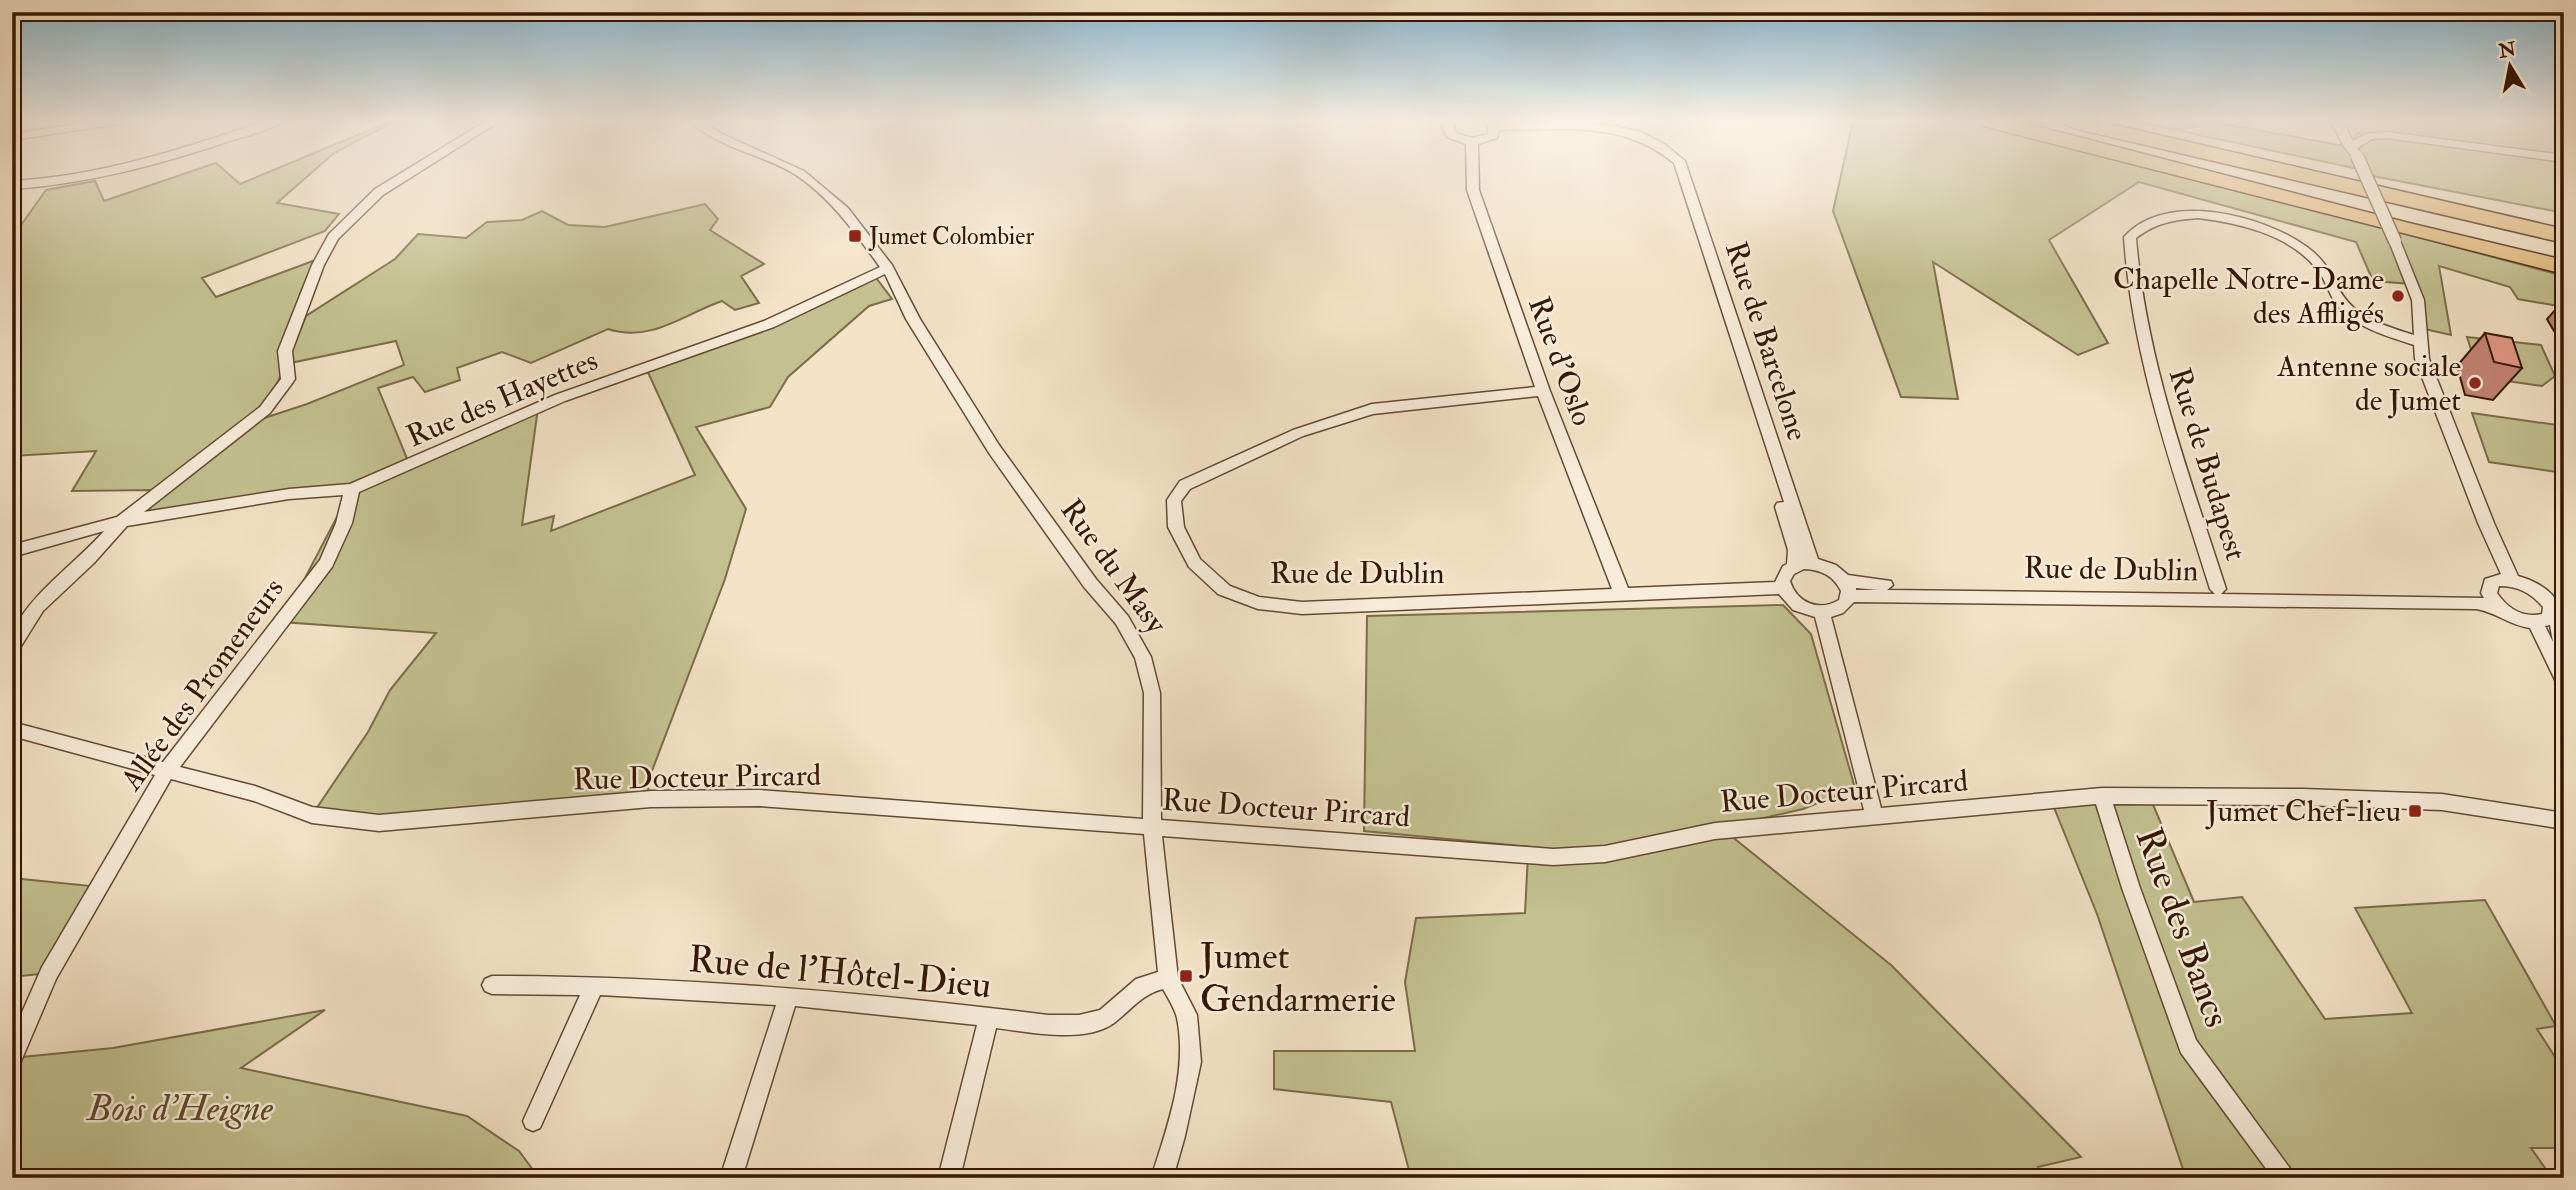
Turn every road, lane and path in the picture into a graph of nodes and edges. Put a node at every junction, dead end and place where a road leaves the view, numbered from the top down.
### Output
1 (98, 177) edge
2 (401, 177) edge
3 (804, 177) edge
4 (1472, 177) edge
5 (1676, 177) edge
6 (1684, 177) edge
7 (2204, 177) edge
8 (2255, 177) edge
9 (2309, 177) edge
10 (2366, 177) edge
11 (2372, 177) edge
12 (12, 185) edge
13 (2564, 215) edge
14 (2564, 236) edge
15 (2564, 248) edge
16 (2564, 267) edge
17 (888, 268) junction
18 (2420, 342) junction
19 (1542, 391) junction
20 (352, 489) junction
21 (122, 521) junction
22 (12, 551) edge
23 (1812, 563) junction
24 (1794, 566) junction
25 (2512, 581) junction
26 (1783, 588) junction
27 (1847, 588) junction
28 (2218, 589) junction
29 (2489, 593) junction
30 (1622, 594) junction
31 (2498, 607) junction
32 (2550, 611) edge
33 (1822, 612) junction
34 (12, 646) edge
35 (2564, 657) edge
36 (2564, 681) edge
37 (12, 729) edge
38 (165, 773) junction
39 (2102, 796) junction
40 (1874, 815) junction
41 (2564, 821) edge
42 (1152, 826) junction
43 (1168, 979) junction
44 (595, 984) junction
45 (492, 985) dead end
46 (788, 997) junction
47 (989, 1017) junction
48 (12, 1059) edge
49 (533, 1121) dead end
50 (731, 1178) edge
51 (949, 1178) edge
52 (1162, 1178) edge
53 (2286, 1178) edge

1 - 12 street
2 - 21 street
3 - 17 street, Rue du Masy
4 - 19 street, Rue d'Oslo
5 - 24 street, Rue de Barcelone
6 - 23 street, Rue de Barcelone
7 - 16 highway
8 - 15 highway
9 - 14 highway
10 - 18 street, bridge
11 - 13 highway
17 - 20 street, Rue des Hayettes
17 - 42 street, Rue du Masy
18 - 25 street
18 - 28 street, Rue de Budapest
19 - 30 street, Rue d'Oslo
19 - 30 street, Rue de Dublin
20 - 21 street, Rue des Hayettes
20 - 38 street, Allée des Promeneurs
21 - 22 street, Rue des Hayettes
21 - 34 street
23 - 24 street
23 - 27 street
24 - 26 street
25 - 29 street
25 - 32 street
26 - 30 street, Rue de Dublin
26 - 33 street
27 - 28 street, Rue de Dublin
27 - 31 street, Rue de Dublin
27 - 33 street
28 - 29 street, Rue de Dublin
29 - 31 street
31 - 32 street, Rue de Dublin
32 - 35 street
32 - 36 street
33 - 40 street
37 - 38 street, Rue Docteur Pircard
38 - 42 street, Rue Docteur Pircard
38 - 48 street, Allée des Promeneurs
39 - 40 street, Rue Docteur Pircard
39 - 41 street, Rue Docteur Pircard
39 - 53 street, Rue des Bancs
40 - 42 street, Rue Docteur Pircard
42 - 43 street, Rue du Masy
43 - 47 street, Rue de l’Hôtel-Dieu
43 - 52 street, Rue du Masy
44 - 45 street, Rue de l’Hôtel-Dieu
44 - 46 street, Rue de l’Hôtel-Dieu
44 - 49 street
46 - 47 street, Rue de l’Hôtel-Dieu
46 - 50 street
47 - 51 street

